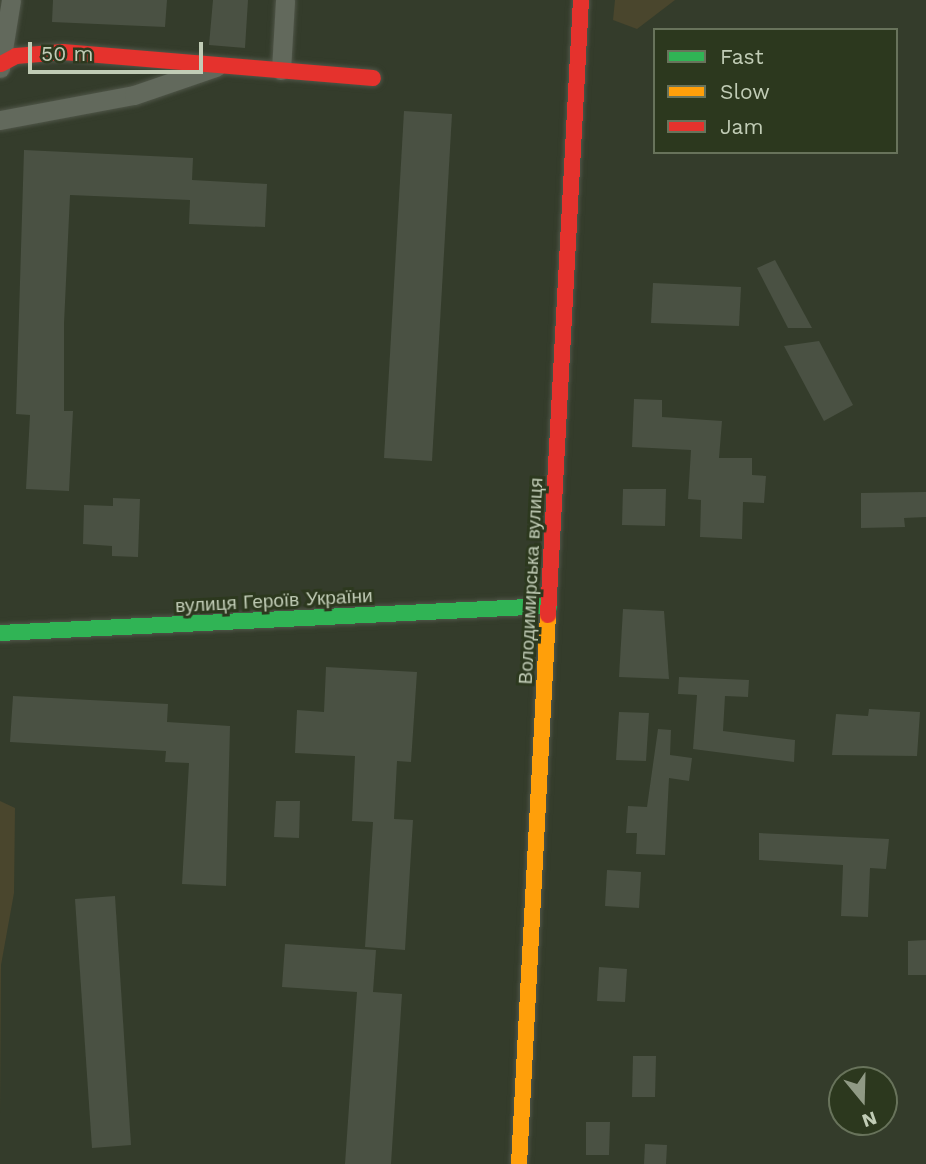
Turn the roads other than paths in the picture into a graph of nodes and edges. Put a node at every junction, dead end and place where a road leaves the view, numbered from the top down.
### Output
1 (11, 0) edge
2 (285, 0) edge
3 (581, 0) edge
4 (1, 66) edge
5 (216, 67) junction
6 (281, 70) junction
7 (373, 78) dead end
8 (0, 120) edge
9 (550, 606) junction
10 (0, 633) edge
11 (519, 1164) edge

1 - 4 street
2 - 6 street
3 - 9 main road, Володимирська вулиця
4 - 5 main road
5 - 6 main road
5 - 8 street
6 - 7 main road
9 - 10 main road, вулиця Героїв України
9 - 11 main road, Володимирська вулиця

